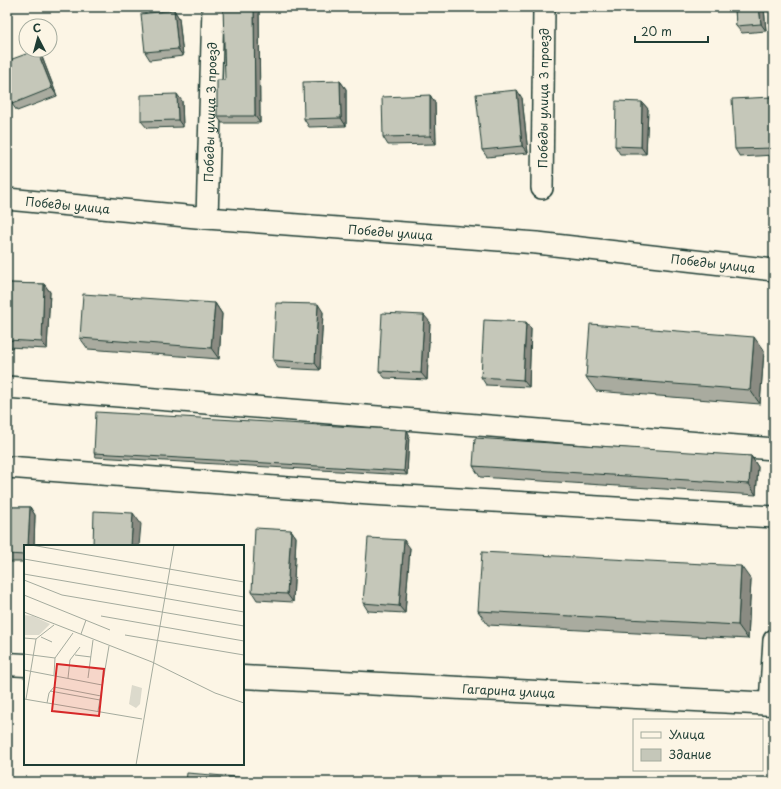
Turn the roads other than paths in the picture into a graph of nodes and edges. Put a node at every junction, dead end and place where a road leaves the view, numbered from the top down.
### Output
1 (213, 7) edge
2 (544, 7) edge
3 (542, 188) dead end
4 (7, 199) edge
5 (207, 218) junction
6 (774, 270) edge
7 (7, 387) edge
8 (774, 449) edge
9 (7, 467) edge
10 (774, 516) edge
11 (774, 640) edge
12 (7, 664) edge
13 (24, 665) edge
14 (244, 677) edge
15 (772, 704) edge

1 - 5 street, Победы улица 3 проезд
2 - 3 street, Победы улица 3 проезд
4 - 5 street, Победы улица
5 - 6 street, Победы улица
7 - 8 street
9 - 10 street
11 - 15 street
12 - 13 main road
14 - 15 main road, Гагарина улица

